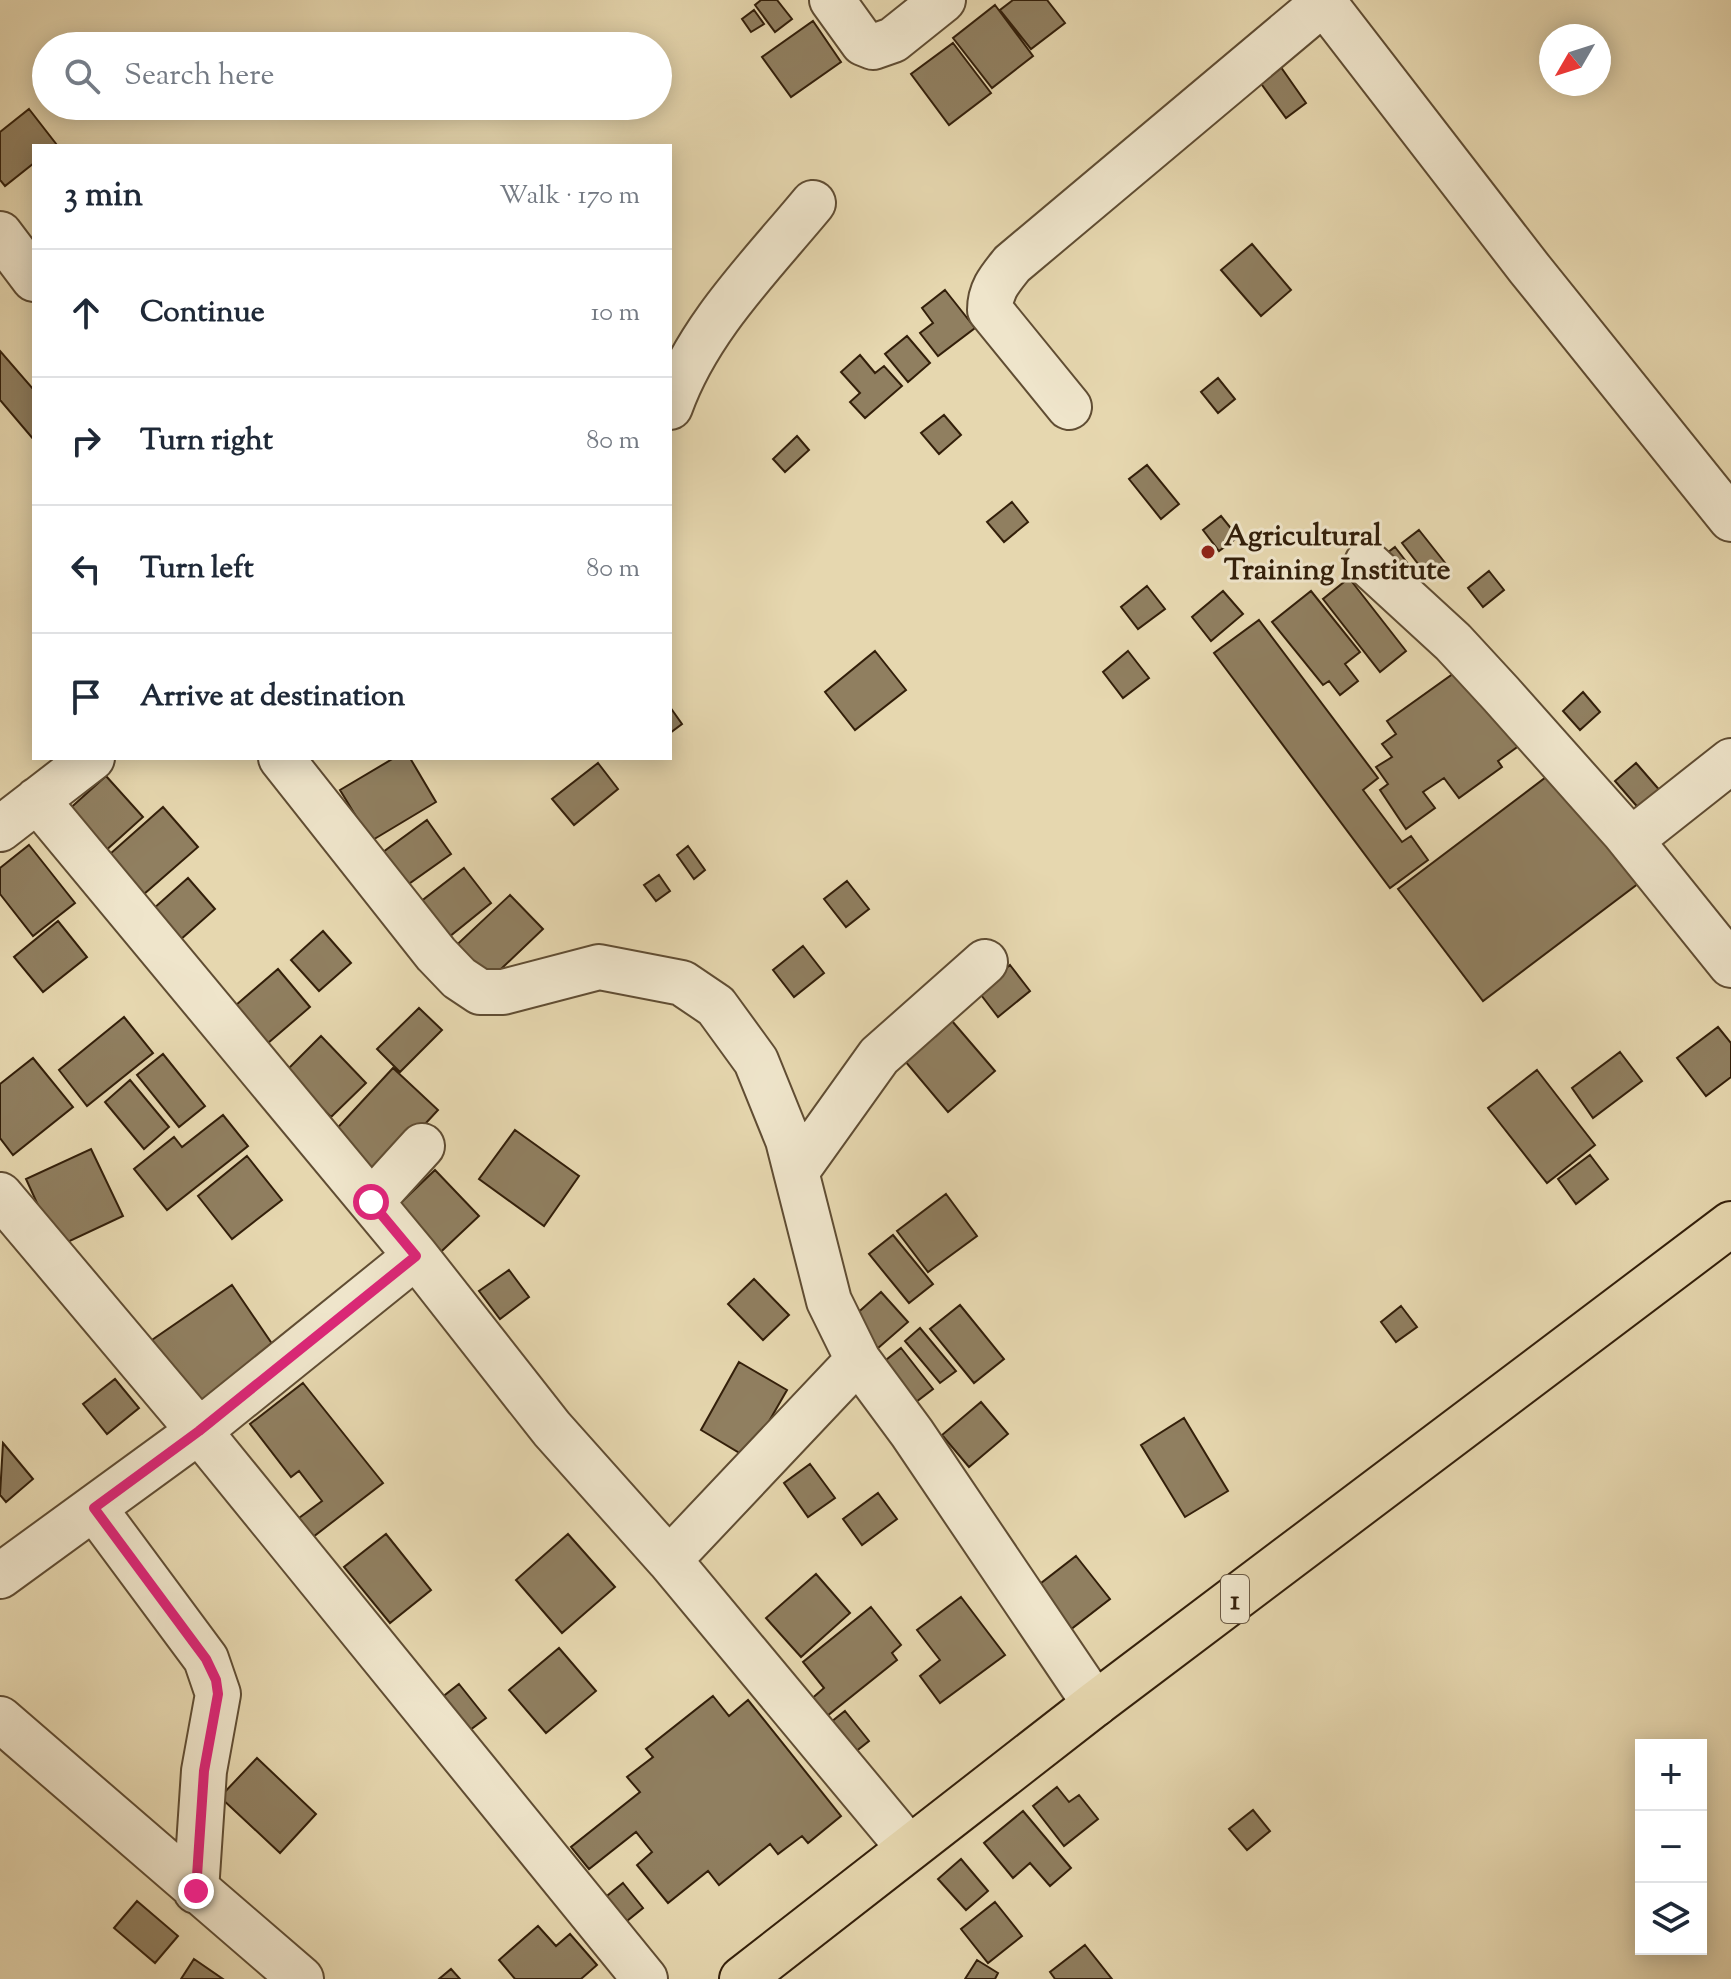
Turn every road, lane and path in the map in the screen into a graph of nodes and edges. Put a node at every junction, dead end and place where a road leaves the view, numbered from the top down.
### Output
1 (832, 0) edge
2 (943, 0) edge
3 (1323, 1) edge
4 (813, 203) dead end
5 (0, 234) edge
6 (32, 276) edge
7 (672, 401) edge
8 (1069, 407) dead end
9 (1731, 519) edge
10 (1367, 563) dead end
11 (89, 760) edge
12 (283, 760) edge
13 (1731, 761) edge
14 (14, 806) edge
15 (1631, 840) junction
16 (985, 962) dead end
17 (1731, 965) edge
18 (422, 1146) dead end
19 (796, 1172) junction
20 (371, 1202) junction
21 (5, 1211) edge
22 (1731, 1224) edge
23 (416, 1256) junction
24 (858, 1360) junction
25 (199, 1431) junction
26 (94, 1508) junction
27 (669, 1560) junction
28 (0, 1576) edge
29 (1095, 1704) junction
30 (0, 1719) edge
31 (909, 1848) junction
32 (196, 1891) junction
33 (301, 1979) edge
34 (645, 1979) edge
35 (742, 1979) edge

1 - 2 street
3 - 8 street
3 - 9 street
4 - 7 street
5 - 6 street
10 - 15 street
11 - 14 street
12 - 19 street
13 - 15 street
14 - 20 street
15 - 17 street
16 - 19 street
18 - 20 street
19 - 24 street
20 - 23 street
21 - 25 street
22 - 29 highway, 1
23 - 25 street
23 - 27 street
24 - 27 street
24 - 29 street
25 - 26 street
25 - 34 street
26 - 28 street
26 - 32 street
27 - 31 street
29 - 31 highway, 1
30 - 32 street
31 - 35 highway, 1
32 - 33 street

